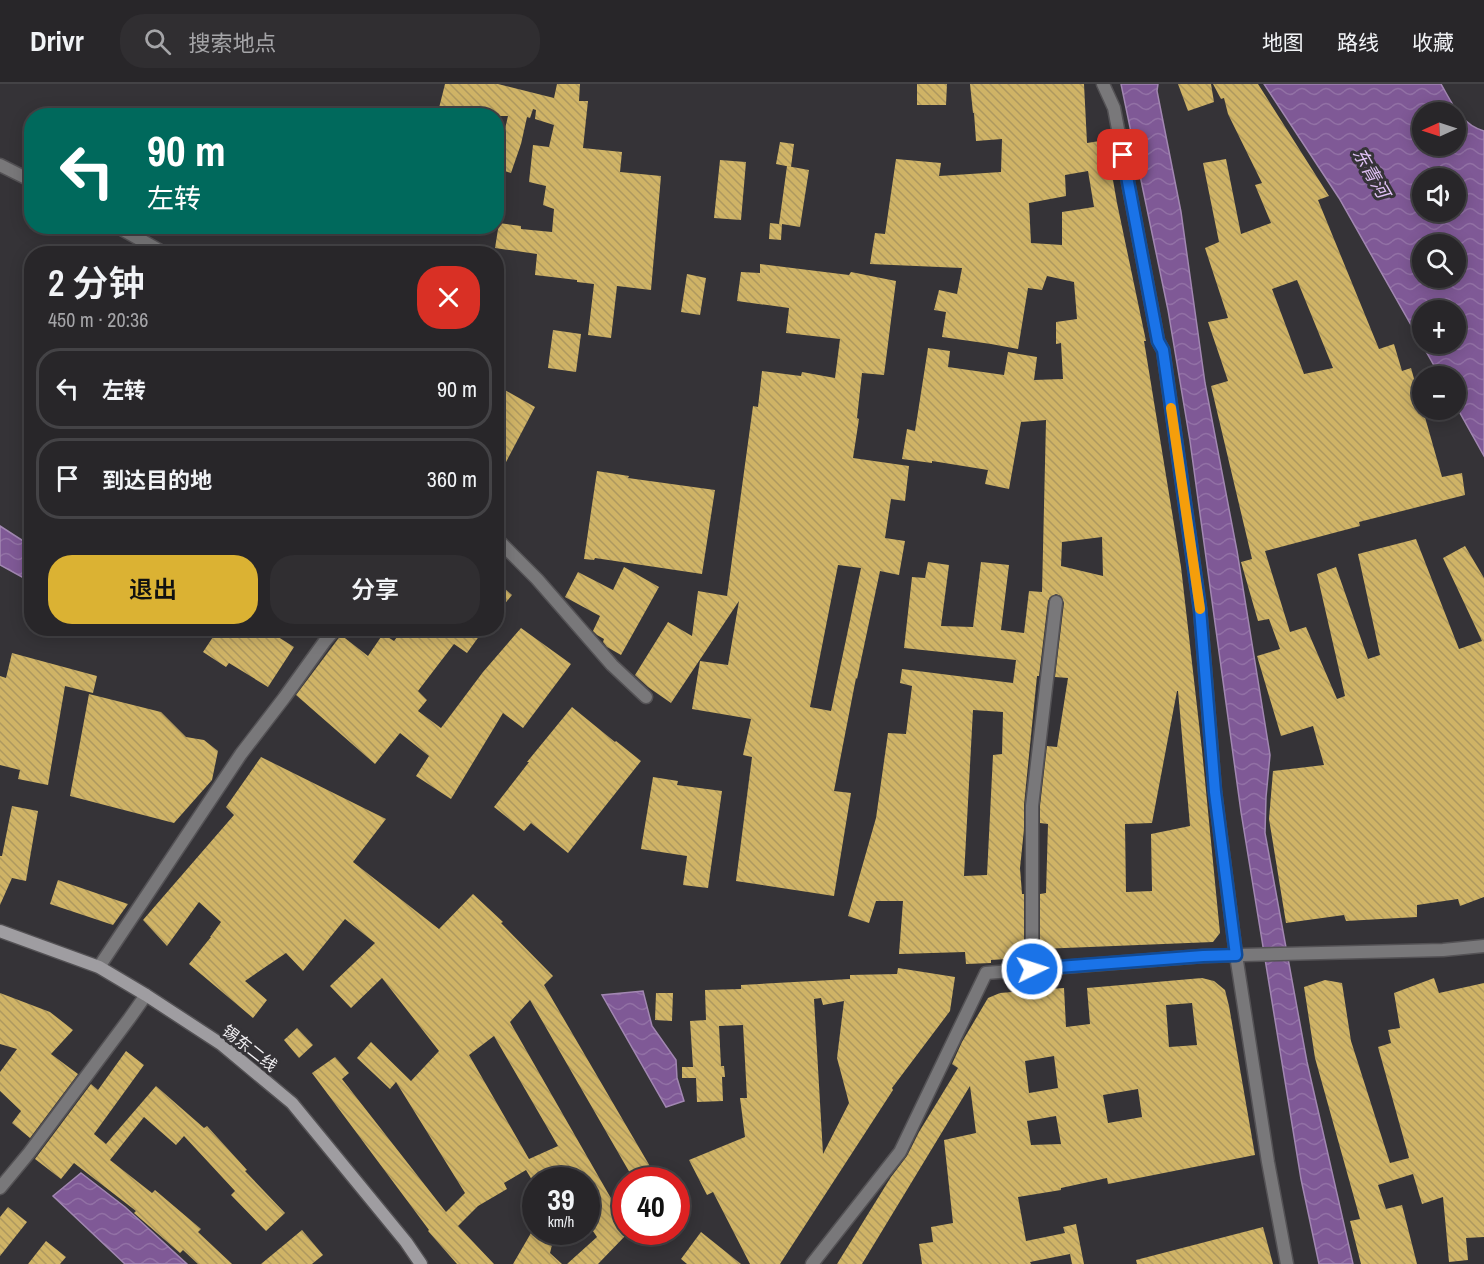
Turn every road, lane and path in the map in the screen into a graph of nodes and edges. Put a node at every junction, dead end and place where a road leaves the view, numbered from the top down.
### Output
1 (1103, 84) edge
2 (0, 165) edge
3 (24, 177) edge
4 (130, 234) edge
5 (152, 246) edge
6 (504, 546) edge
7 (1056, 602) dead end
8 (329, 636) edge
9 (646, 697) dead end
10 (0, 931) edge
11 (1484, 946) edge
12 (1236, 955) junction
13 (99, 967) junction
14 (1032, 969) junction
15 (146, 995) junction
16 (0, 1188) edge
17 (421, 1264) edge
18 (812, 1264) edge
19 (1287, 1264) edge

1 - 12 street
2 - 3 street
4 - 5 street
6 - 9 street
7 - 14 street
8 - 13 street
10 - 13 main road, 锡东二线
11 - 12 street
12 - 14 street
12 - 19 street
13 - 15 main road, 锡东二线
14 - 18 street
15 - 16 street
15 - 17 main road, 锡东二线

